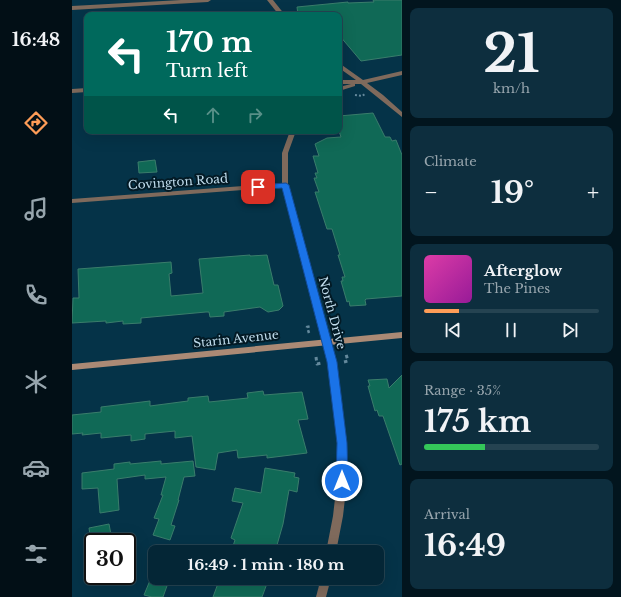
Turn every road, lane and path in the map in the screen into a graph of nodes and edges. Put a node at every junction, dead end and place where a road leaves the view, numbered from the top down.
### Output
1 (208, 0) edge
2 (270, 0) edge
3 (72, 8) edge
4 (280, 12) edge
5 (342, 67) edge
6 (402, 73) edge
7 (342, 82) edge
8 (361, 82) junction
9 (342, 89) edge
10 (84, 90) edge
11 (72, 91) edge
12 (402, 115) edge
13 (292, 134) edge
14 (286, 185) junction
15 (72, 201) edge
16 (337, 324) dead end
17 (307, 327) dead end
18 (340, 331) dead end
19 (309, 334) dead end
20 (402, 335) edge
21 (326, 342) junction
22 (346, 354) dead end
23 (316, 357) dead end
24 (344, 362) dead end
25 (317, 364) dead end
26 (72, 367) edge
27 (333, 545) edge
28 (324, 585) edge
29 (321, 597) edge

1 - 3 street
2 - 4 street
5 - 8 street
6 - 8 street
7 - 8 street
8 - 9 street
8 - 12 street
10 - 11 street
13 - 14 street, North Drive
14 - 15 street, Covington Road
14 - 21 street, North Drive
16 - 18 path
17 - 19 path
20 - 21 street, Starin Avenue
21 - 26 street, Starin Avenue
21 - 27 street, North Drive
22 - 24 path
23 - 25 path
28 - 29 street

